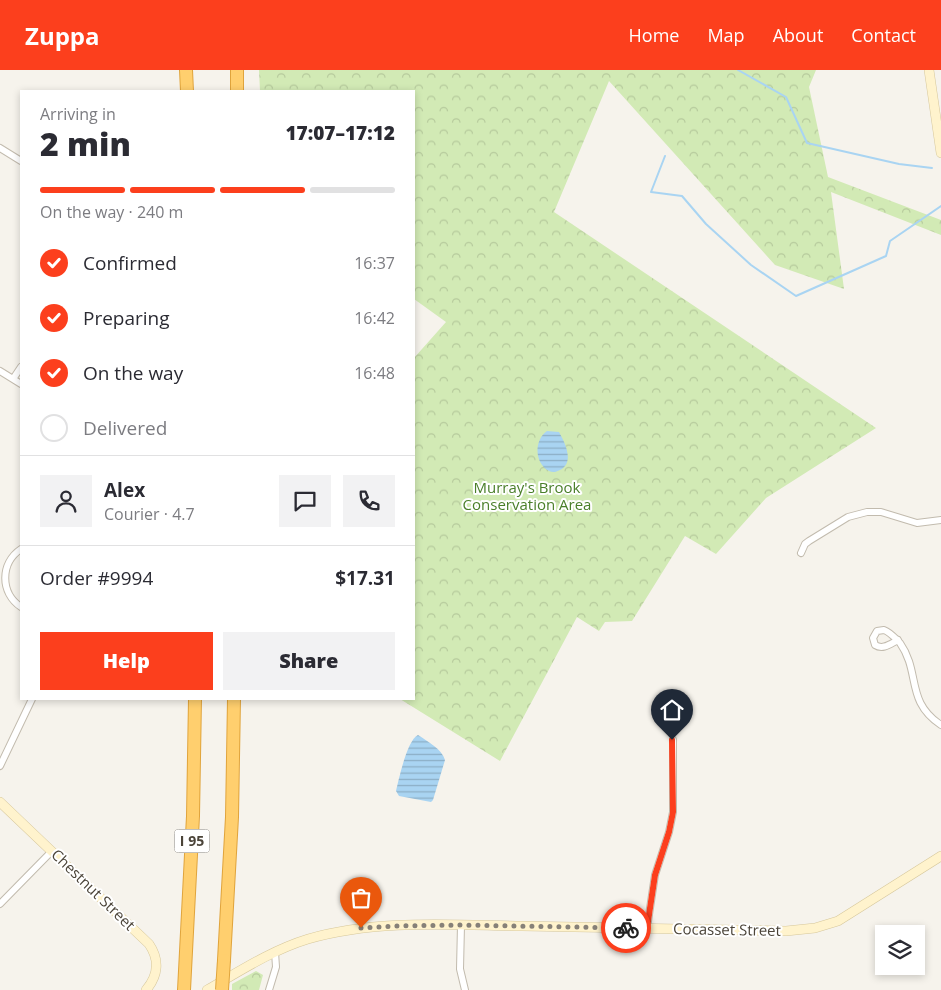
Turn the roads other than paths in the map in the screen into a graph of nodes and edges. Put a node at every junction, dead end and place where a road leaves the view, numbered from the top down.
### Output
1 (186, 70) edge
2 (237, 70) edge
3 (930, 70) edge
4 (187, 90) edge
5 (237, 90) edge
6 (0, 148) edge
7 (941, 153) edge
8 (20, 160) edge
9 (20, 368) edge
10 (0, 372) edge
11 (13, 379) junction
12 (20, 383) edge
13 (941, 520) edge
14 (20, 550) edge
15 (801, 553) dead end
16 (20, 606) edge
17 (898, 640) dead end
18 (32, 700) edge
19 (195, 700) edge
20 (234, 700) edge
21 (941, 725) edge
22 (672, 740) dead end
23 (0, 766) edge
24 (0, 802) edge
25 (52, 852) junction
26 (941, 856) edge
27 (0, 904) edge
28 (461, 925) junction
29 (647, 928) junction
30 (275, 952) junction
31 (184, 986) edge
32 (146, 990) edge
33 (207, 990) edge
34 (222, 990) edge
35 (269, 990) edge
36 (465, 990) edge

1 - 4 highway
2 - 5 highway
3 - 7 main road
6 - 8 street
9 - 11 street
10 - 11 street
11 - 12 street
13 - 15 street
14 - 16 street
17 - 21 street
18 - 23 street
19 - 31 highway, I 95
20 - 34 highway, I 95, bridge
22 - 29 street
24 - 25 main road, Chestnut Street
25 - 27 street
25 - 32 main road, Chestnut Street
26 - 29 main road, Cocasset Street
28 - 29 main road, Cocasset Street
28 - 30 main road, Cocasset Street
28 - 36 street
30 - 33 main road, Cocasset Street
30 - 35 street

